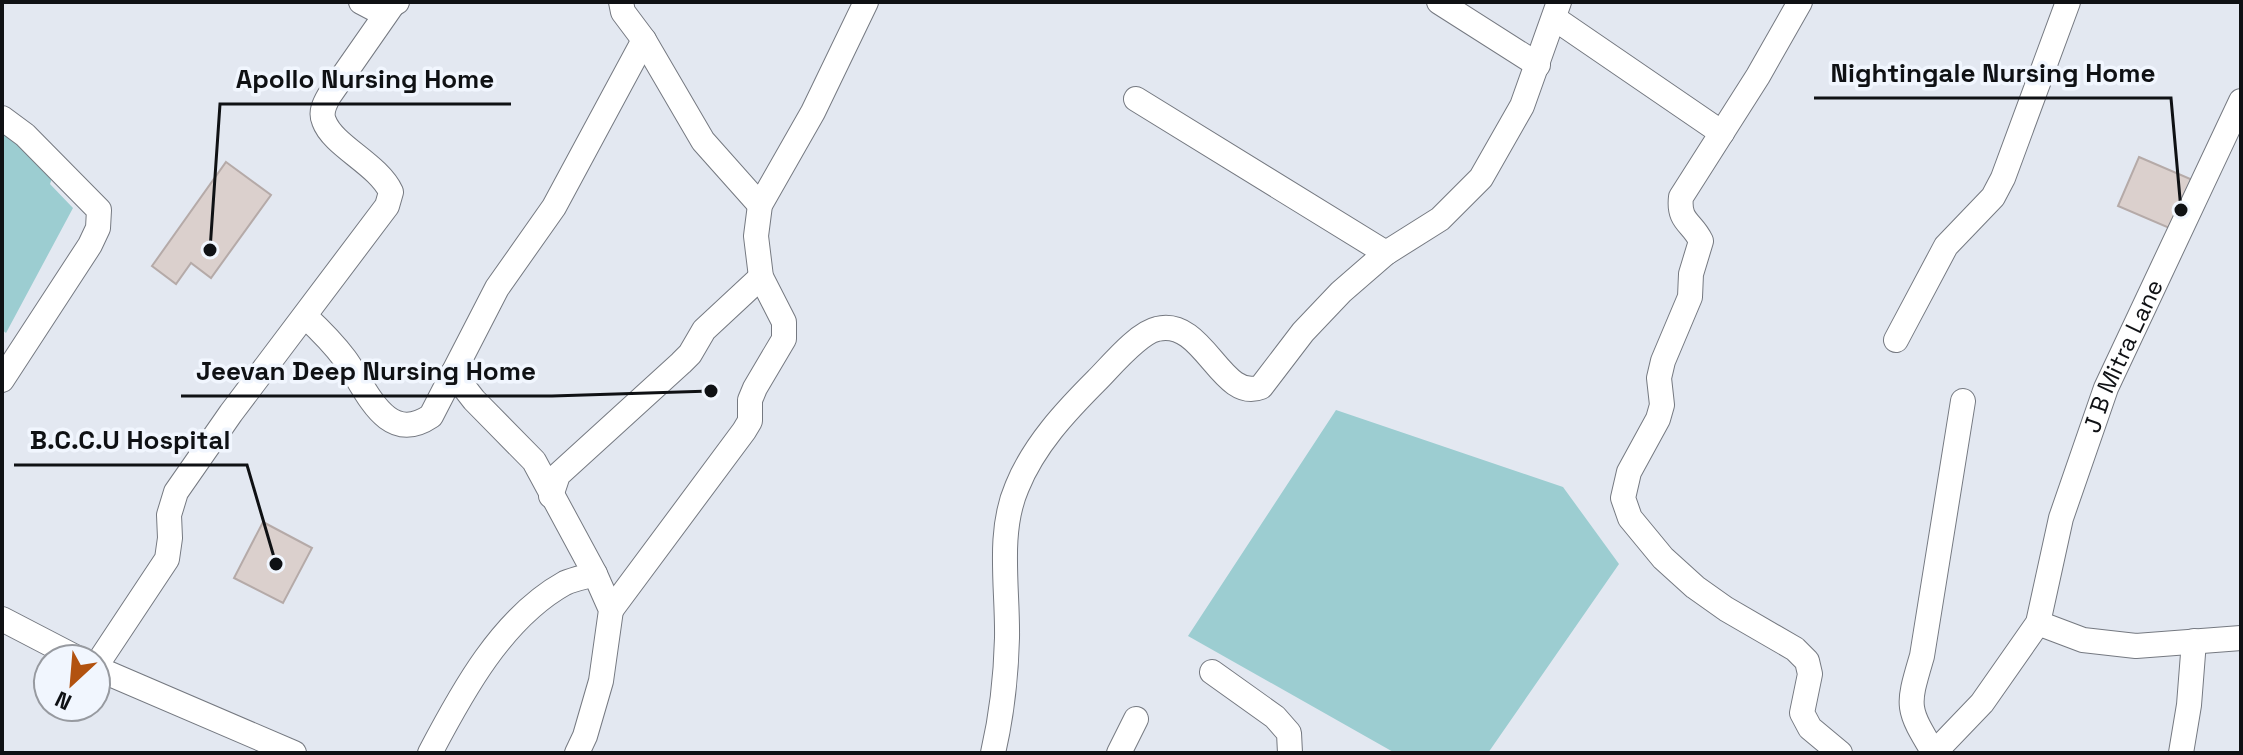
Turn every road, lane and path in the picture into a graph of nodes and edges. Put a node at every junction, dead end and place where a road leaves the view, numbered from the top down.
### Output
1 (361, 2) edge
2 (621, 2) edge
3 (866, 2) edge
4 (1439, 2) edge
5 (1800, 2) edge
6 (2068, 2) edge
7 (394, 5) edge
8 (1556, 10) edge
9 (644, 40) junction
10 (1538, 65) junction
11 (1136, 99) dead end
12 (2241, 101) edge
13 (2, 118) edge
14 (1722, 133) junction
15 (760, 205) junction
16 (1386, 253) junction
17 (761, 277) junction
18 (306, 317) junction
19 (1896, 340) dead end
20 (453, 373) junction
21 (2, 380) edge
22 (1963, 401) dead end
23 (551, 496) junction
24 (595, 574) junction
25 (611, 610) junction
26 (2, 619) edge
27 (2038, 623) junction
28 (2241, 638) edge
29 (2194, 641) junction
30 (48, 643) edge
31 (112, 643) edge
32 (1212, 672) dead end
33 (112, 674) edge
34 (1136, 719) dead end
35 (294, 753) edge
36 (430, 753) edge
37 (577, 753) edge
38 (993, 753) edge
39 (1119, 753) edge
40 (1290, 753) edge
41 (1840, 753) edge
42 (1934, 753) edge
43 (2181, 753) edge

1 - 7 street
2 - 9 street
3 - 15 street
4 - 10 street
5 - 14 street
6 - 19 street
7 - 18 street
8 - 10 street
8 - 14 street
9 - 15 street
9 - 20 street
10 - 16 street
11 - 16 street
12 - 27 street, J B Mitra Lane
13 - 21 street
14 - 41 street
15 - 17 street
16 - 38 street
17 - 23 street
17 - 25 street
18 - 20 street
18 - 31 street
20 - 23 street
22 - 42 street
23 - 24 street
24 - 25 street
24 - 36 street
25 - 37 street
26 - 30 street
27 - 29 street
27 - 42 street
28 - 29 street
29 - 43 street
32 - 40 street
33 - 35 street
34 - 39 street

